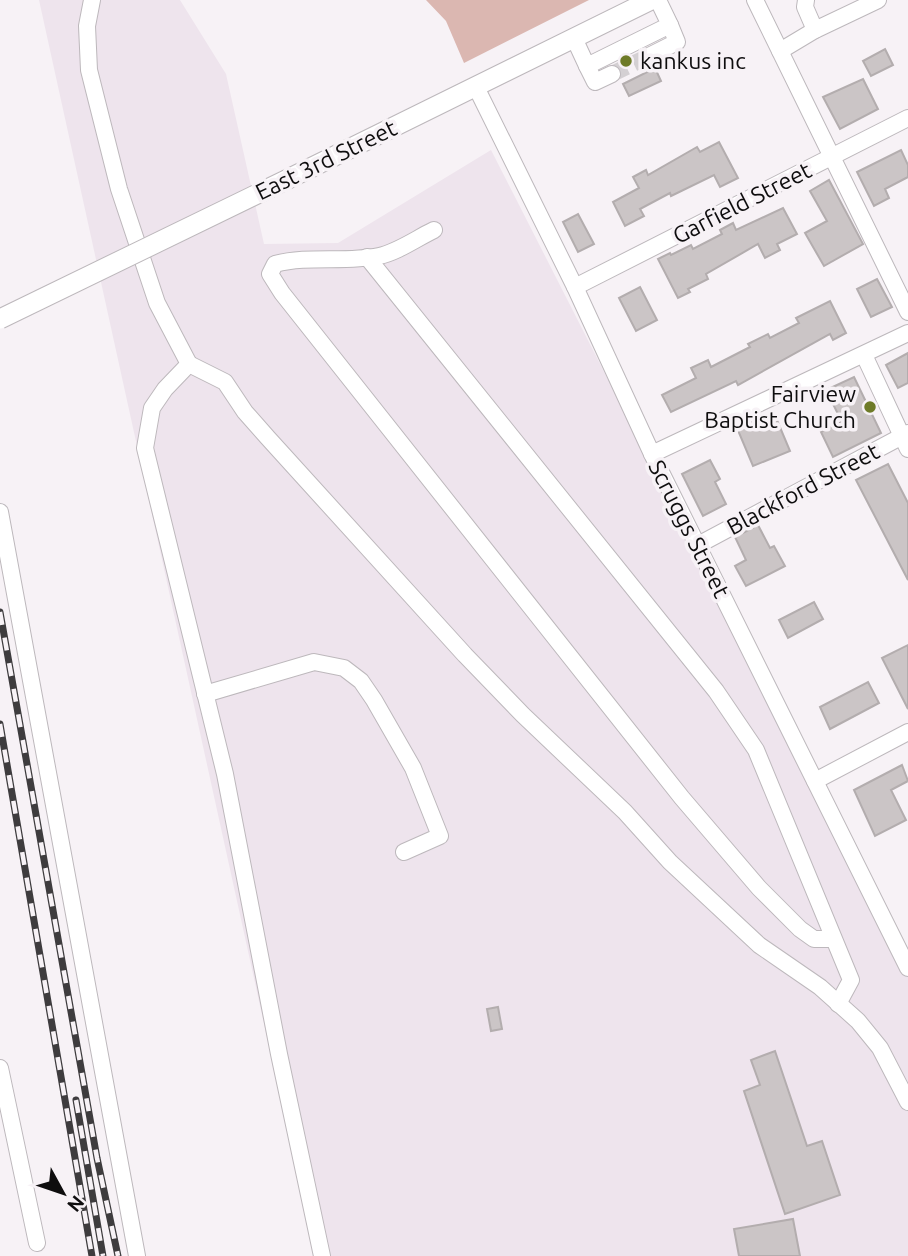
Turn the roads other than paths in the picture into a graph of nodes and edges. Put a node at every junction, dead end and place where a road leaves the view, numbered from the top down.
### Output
1 (92, 0) edge
2 (651, 0) edge
3 (658, 0) edge
4 (755, 0) edge
5 (806, 0) edge
6 (878, 0) edge
7 (670, 25) junction
8 (815, 30) junction
9 (574, 38) junction
10 (780, 51) junction
11 (649, 56) tunnel mouth
12 (587, 66) junction
13 (612, 74) tunnel mouth
14 (476, 87) junction
15 (908, 118) edge
16 (832, 157) junction
17 (434, 230) dead end
18 (367, 257) junction
19 (575, 287) junction
20 (908, 312) edge
21 (0, 319) edge
22 (908, 333) edge
23 (864, 355) junction
24 (188, 364) junction
25 (906, 440) edge
26 (652, 454) junction
27 (0, 512) edge
28 (698, 545) junction
29 (205, 694) junction
30 (908, 732) edge
31 (815, 781) junction
32 (404, 852) dead end
33 (833, 939) junction
34 (908, 968) edge
35 (838, 1003) junction
36 (0, 1068) edge
37 (908, 1102) edge
38 (7, 1135) edge
39 (37, 1243) dead end
40 (137, 1256) edge
41 (322, 1256) edge

1 - 24 street
2 - 9 main road, East 3rd Street
3 - 7 street
4 - 10 street
5 - 8 street
6 - 8 street
7 - 11 street
7 - 12 street
8 - 10 street
9 - 12 street
9 - 14 main road, East 3rd Street
10 - 16 street
12 - 13 street
14 - 19 street, Scruggs Street
14 - 21 main road, East 3rd Street, bridge
15 - 16 street, Garfield Street
16 - 19 street, Garfield Street
16 - 20 street
17 - 18 street
18 - 33 street
18 - 33 street
19 - 26 street, Scruggs Street
22 - 23 street
23 - 25 street
23 - 26 street
24 - 29 street
24 - 35 street
25 - 28 street, Blackford Street
26 - 28 street, Scruggs Street
27 - 40 street
28 - 31 street, Scruggs Street
29 - 32 street
29 - 41 street
30 - 31 street
31 - 34 street, Scruggs Street
33 - 35 street
35 - 37 street
36 - 38 street
38 - 39 street

